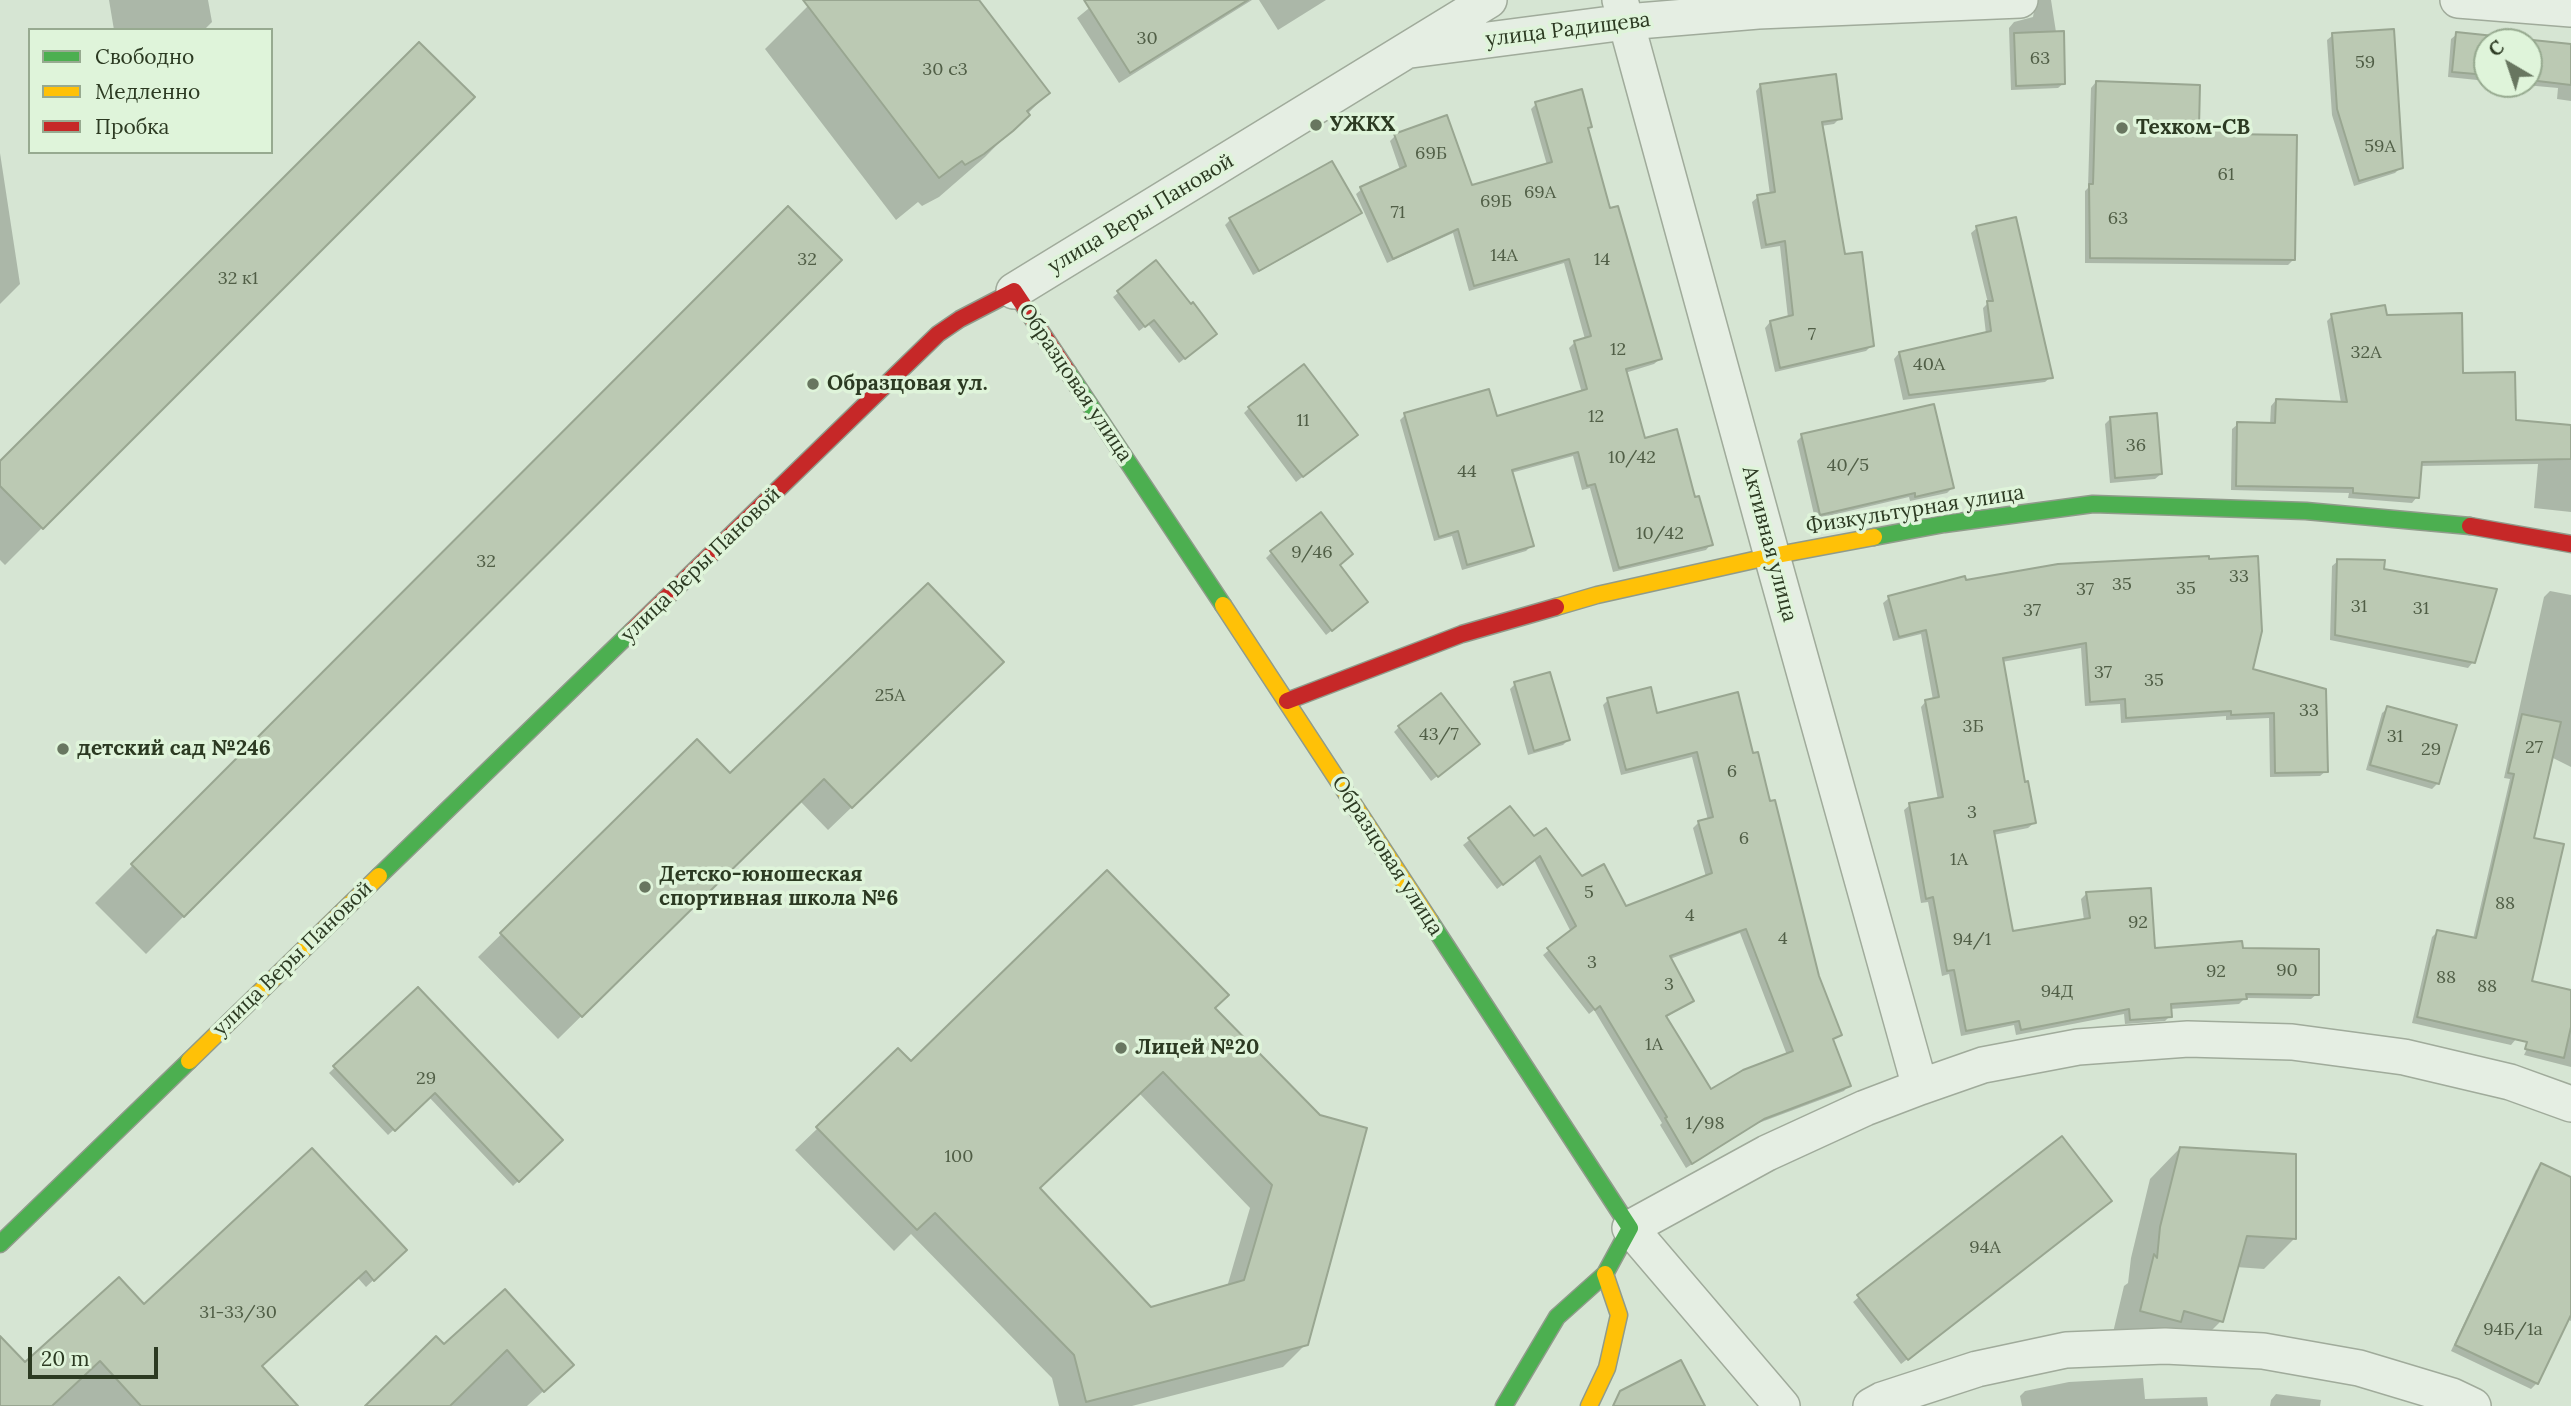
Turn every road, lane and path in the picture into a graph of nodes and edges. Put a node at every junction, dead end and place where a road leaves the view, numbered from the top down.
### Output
1 (1489, 0) edge
2 (2020, 0) edge
3 (2458, 0) edge
4 (2571, 9) edge
5 (1623, 11) edge
6 (1411, 50) junction
7 (1014, 291) junction
8 (2571, 544) edge
9 (1772, 555) junction
10 (1287, 701) junction
11 (1920, 1087) junction
12 (2571, 1104) edge
13 (1630, 1228) junction
14 (0, 1244) edge
15 (1605, 1274) junction
16 (1504, 1406) edge
17 (1589, 1406) edge
18 (1782, 1406) edge
19 (1871, 1406) edge
20 (2473, 1406) edge

1 - 6 street, улица Веры Пановой
2 - 5 street, улица Радищева
3 - 4 street
5 - 6 street, улица Радищева
5 - 9 street, Активная улица
6 - 7 street, улица Веры Пановой
7 - 10 street, Образцовая улица
7 - 14 street, улица Веры Пановой
8 - 9 street, Физкультурная улица
9 - 10 street, Физкультурная улица
9 - 11 street, Активная улица
10 - 13 street, Образцовая улица
11 - 12 street
11 - 13 street
13 - 15 street
13 - 18 street, Образцовая улица
15 - 16 street
15 - 17 street
19 - 20 street

